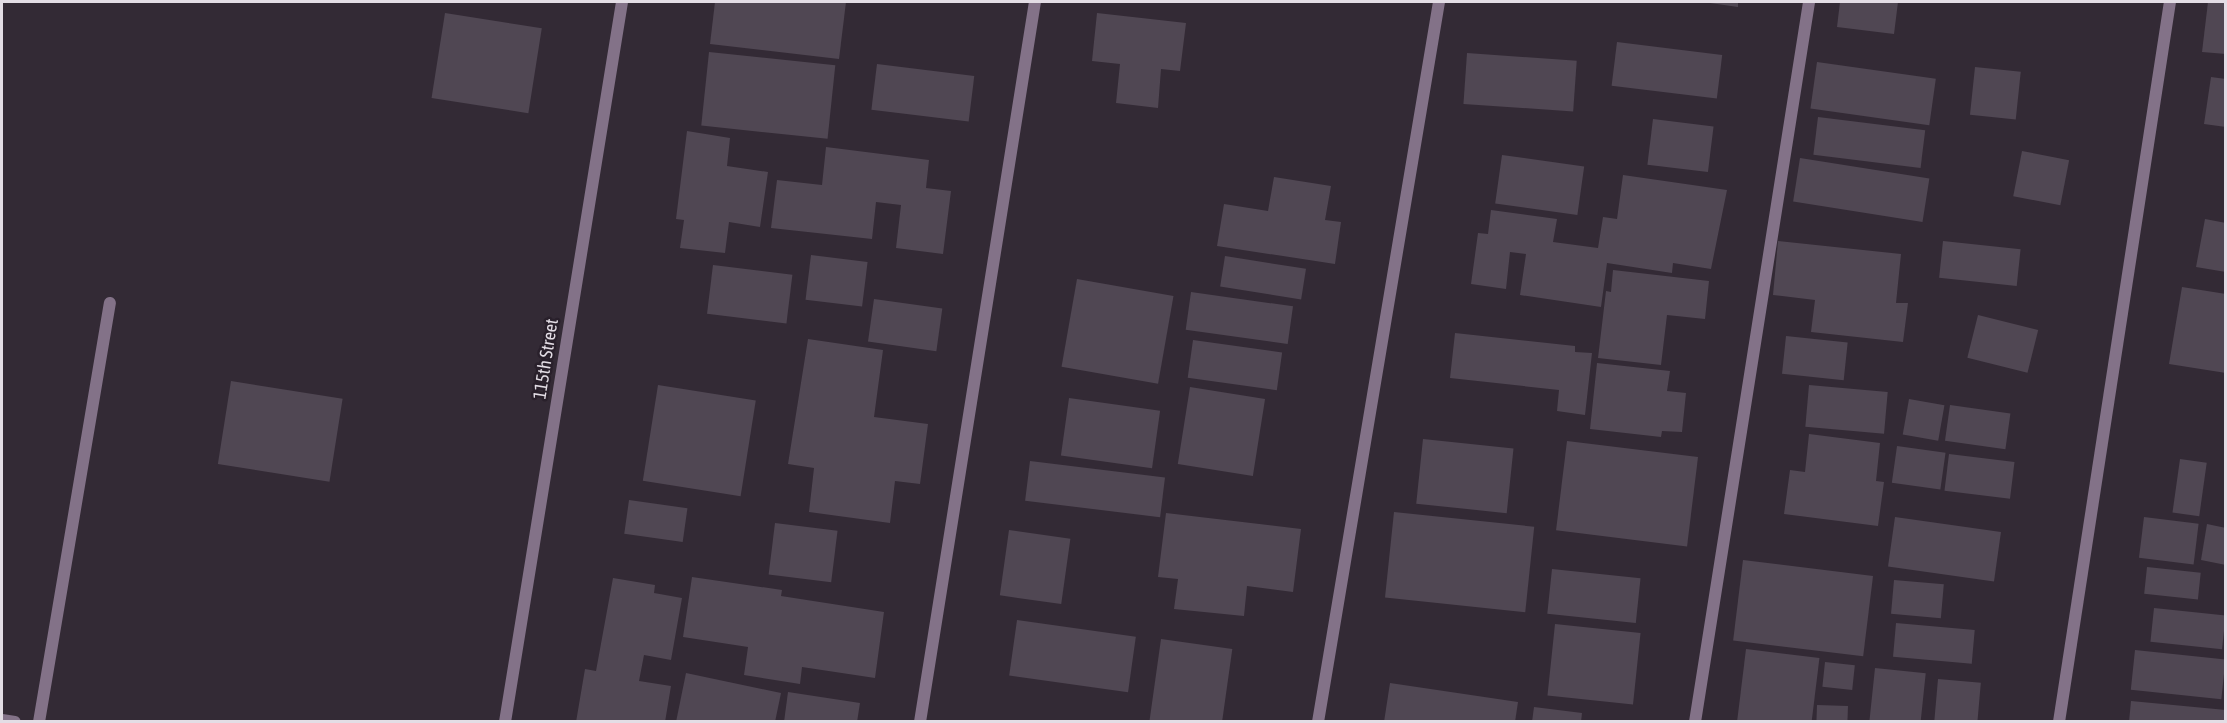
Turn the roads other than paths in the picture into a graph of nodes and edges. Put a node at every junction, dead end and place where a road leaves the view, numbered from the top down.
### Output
1 (622, 2) edge
2 (1035, 2) edge
3 (1439, 2) edge
4 (1809, 2) edge
5 (2170, 2) edge
6 (110, 303) dead end
7 (2, 720) edge
8 (15, 722) edge
9 (39, 722) edge
10 (505, 722) edge
11 (920, 722) edge
12 (1318, 722) edge
13 (1695, 722) edge
14 (2060, 722) edge

1 - 10 street, 115th Street
2 - 11 street
3 - 12 street
4 - 13 street
5 - 14 street
6 - 9 street
7 - 8 street

